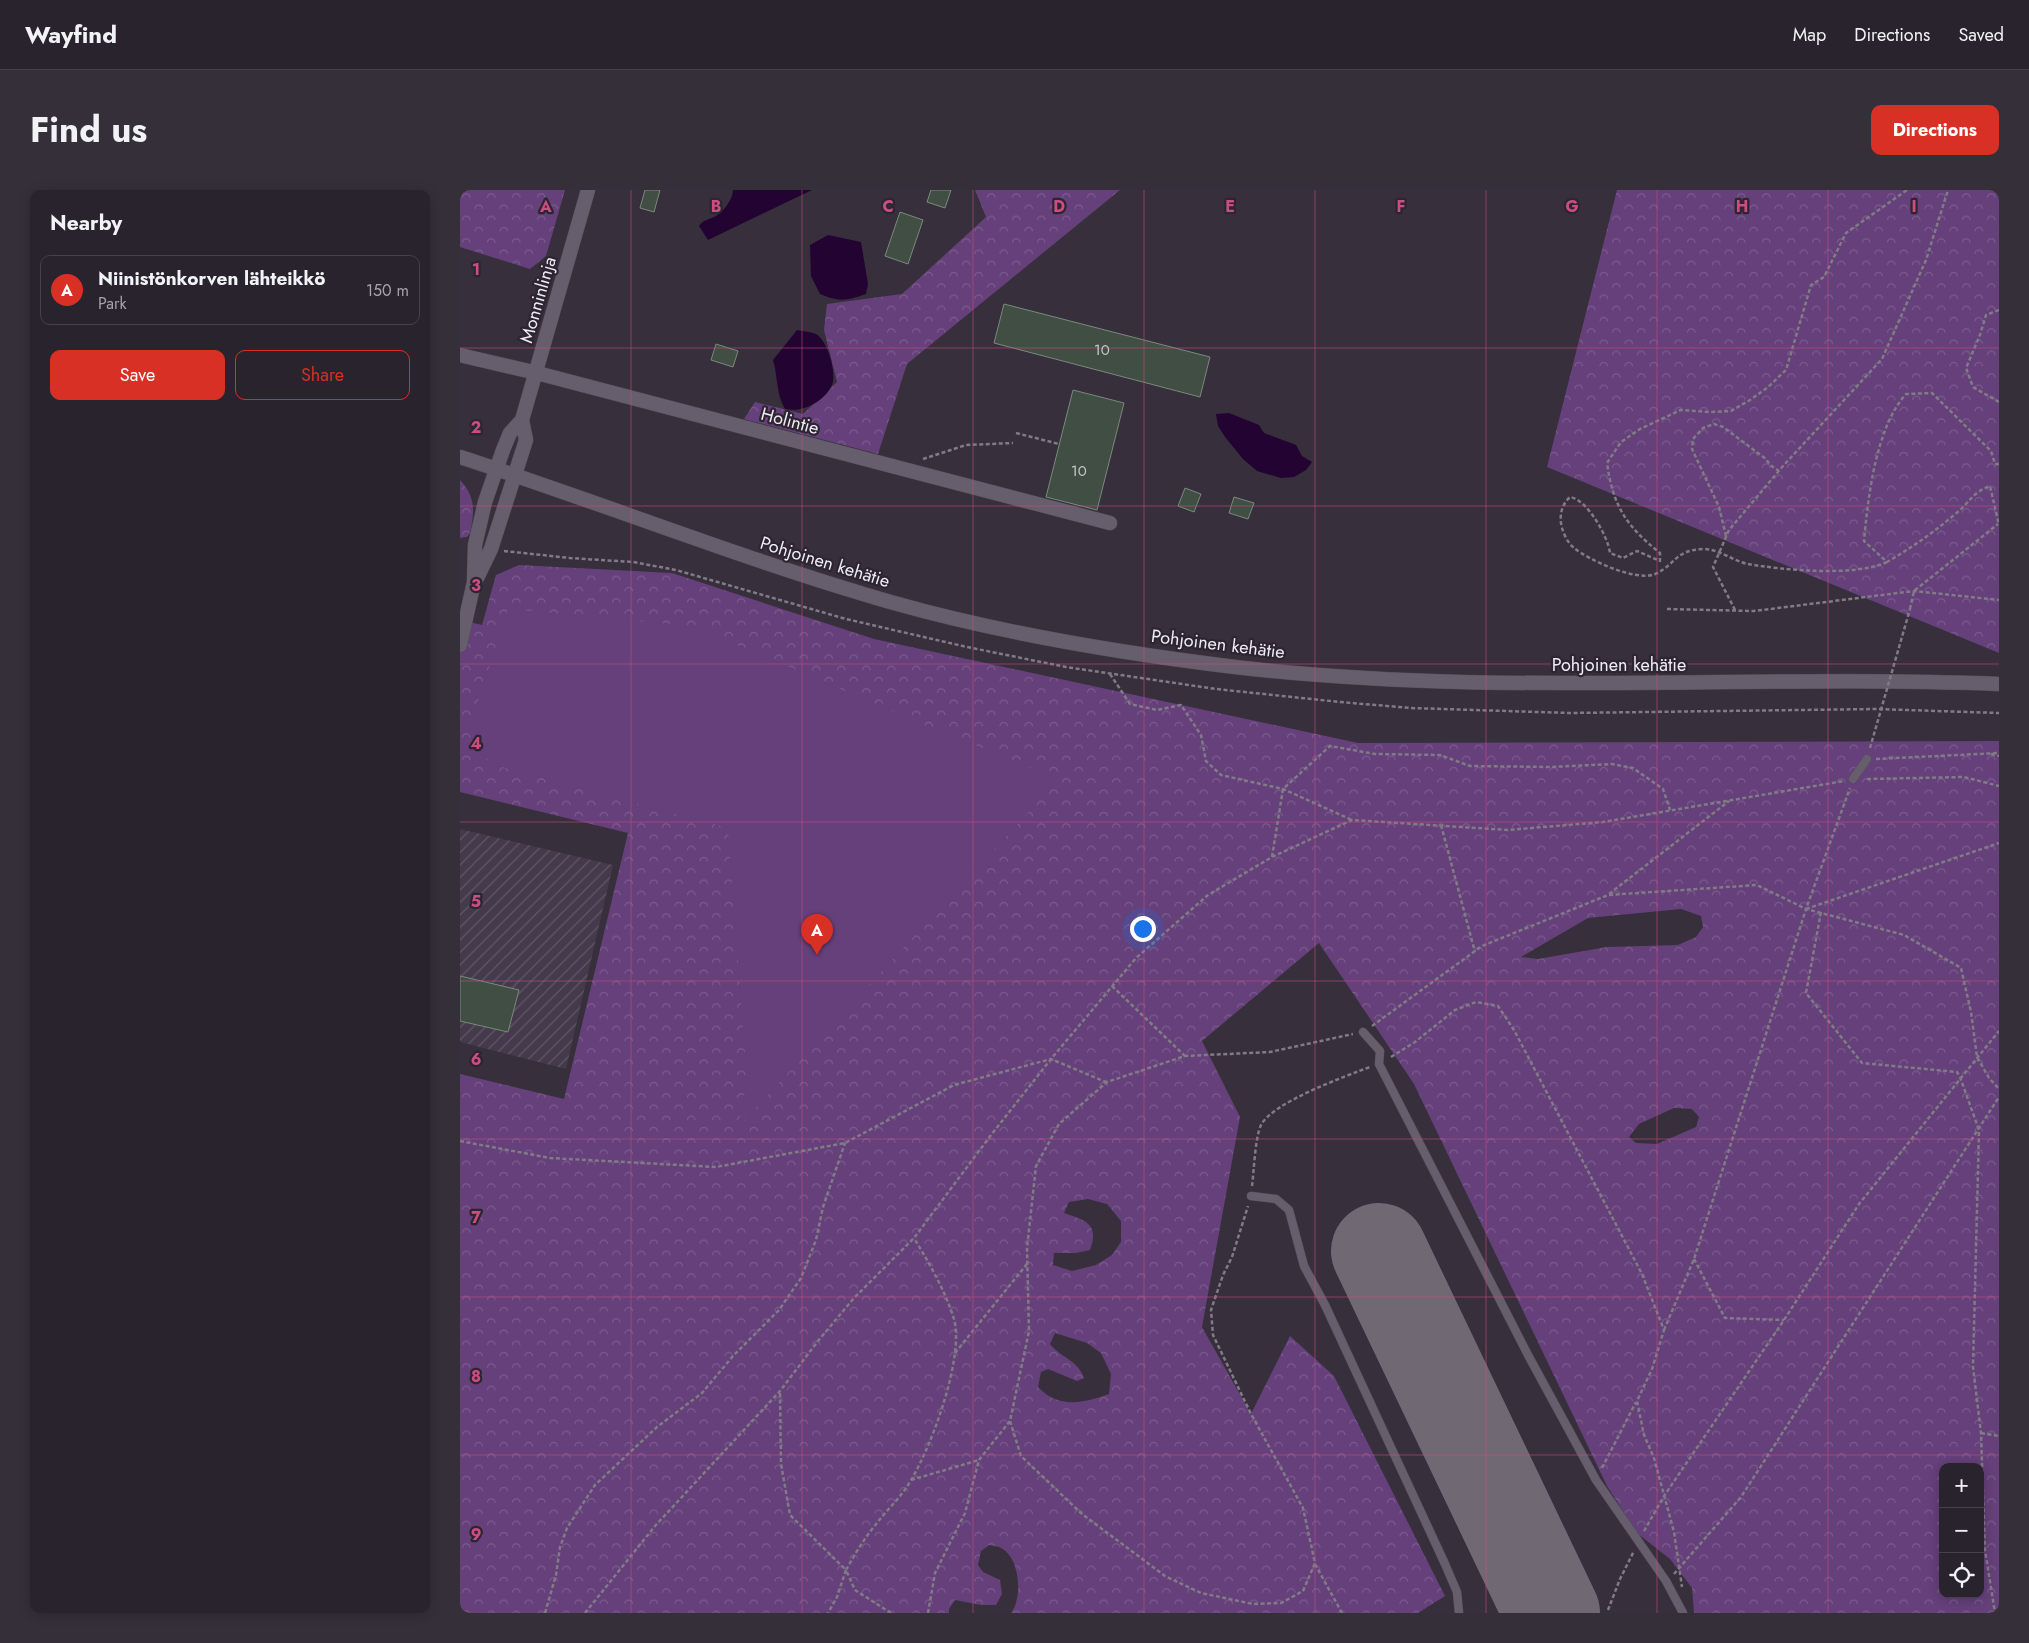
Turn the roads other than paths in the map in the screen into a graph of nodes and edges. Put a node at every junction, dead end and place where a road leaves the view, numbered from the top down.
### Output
1 (588, 190) edge
2 (460, 354) edge
3 (537, 373) junction
4 (522, 420) junction
5 (460, 457) edge
6 (496, 469) junction
7 (514, 476) junction
8 (1110, 524) dead end
9 (474, 582) junction
10 (460, 646) edge
11 (1999, 684) edge
12 (1867, 760) road end
13 (1853, 779) road end
14 (1363, 1032) road end
15 (1251, 1196) road end
16 (1460, 1613) edge
17 (1683, 1613) edge

1 - 3 main road, Monninlinja
2 - 3 main road, Holintie
3 - 4 main road, Monninlinja
3 - 8 main road, Holintie
4 - 6 main road, Monninlinja
4 - 7 main road, Monninlinja
5 - 6 main road, Pohjoinen kehätie
6 - 7 main road, Pohjoinen kehätie
6 - 9 main road, Monninlinja
7 - 9 main road, Monninlinja
7 - 11 main road, Pohjoinen kehätie
9 - 10 main road
12 - 13 lane
14 - 17 lane
15 - 16 lane

